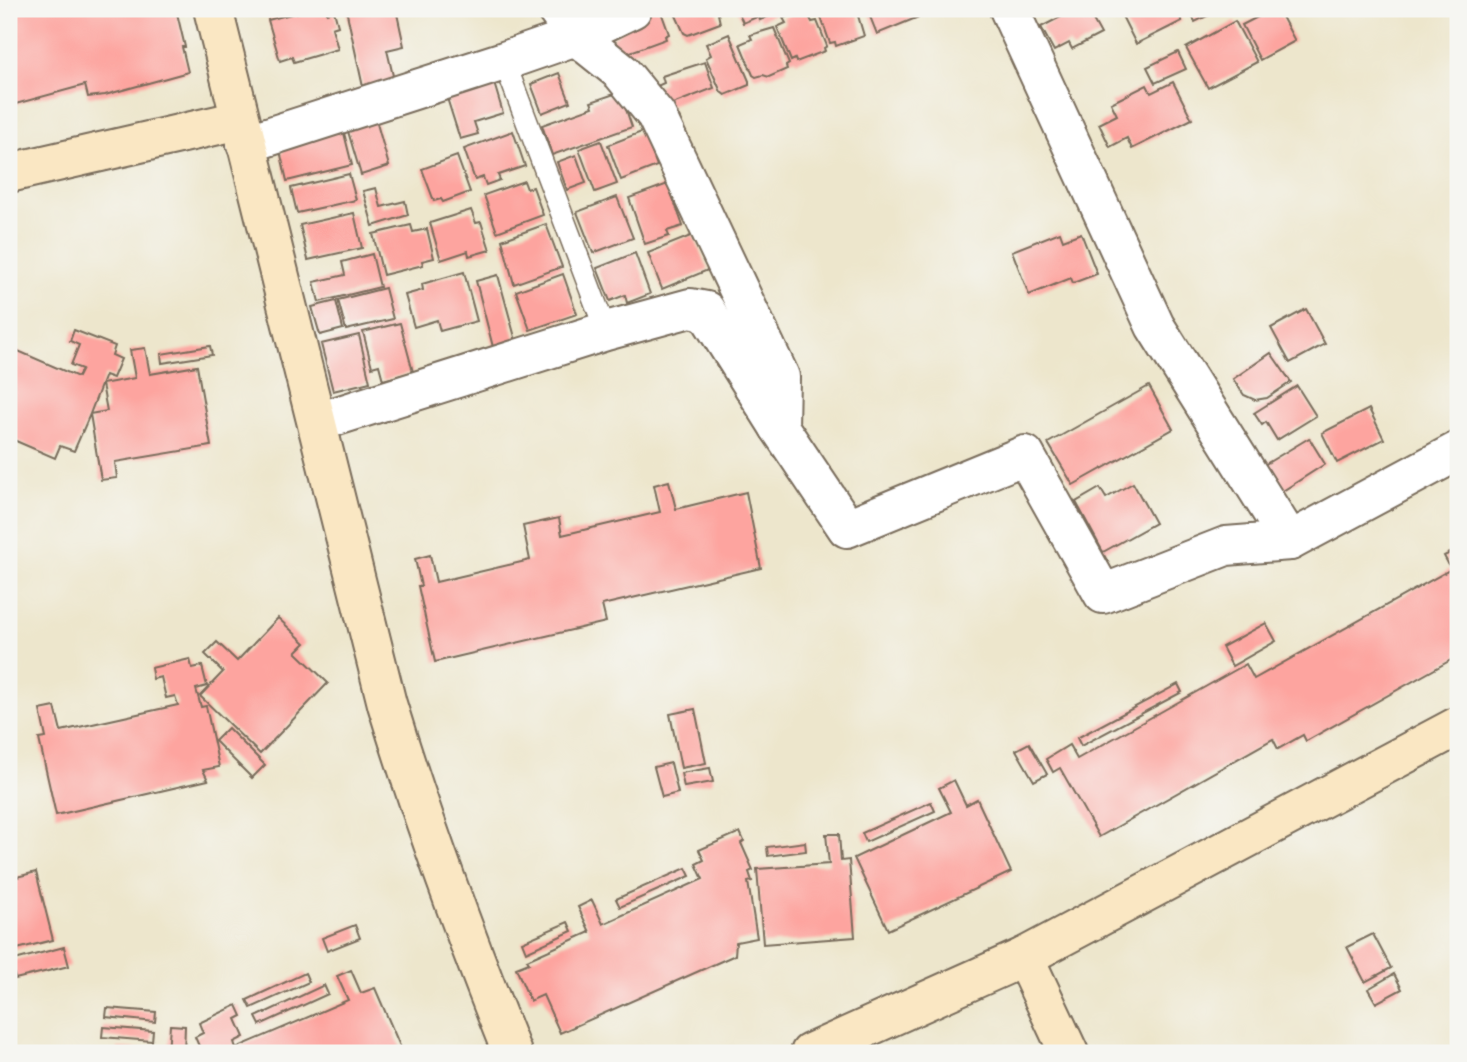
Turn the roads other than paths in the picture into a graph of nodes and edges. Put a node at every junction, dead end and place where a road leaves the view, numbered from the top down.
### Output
1 (213, 9) edge
2 (632, 9) edge
3 (1009, 9) edge
4 (566, 22) edge
5 (504, 61) junction
6 (243, 132) junction
7 (9, 173) edge
8 (606, 331) junction
9 (318, 422) junction
10 (779, 427) junction
11 (1458, 451) edge
12 (1290, 541) junction
13 (1458, 726) edge
14 (1024, 957) junction
15 (512, 1053) edge
16 (810, 1053) edge
17 (1069, 1053) edge

1 - 6 street
2 - 4 street
3 - 12 street
4 - 5 street
4 - 10 street
5 - 6 street
5 - 8 lane
6 - 7 street
6 - 9 street
8 - 9 street
8 - 10 street
9 - 15 street
10 - 12 street
11 - 12 street
13 - 14 street
14 - 16 street
14 - 17 street

